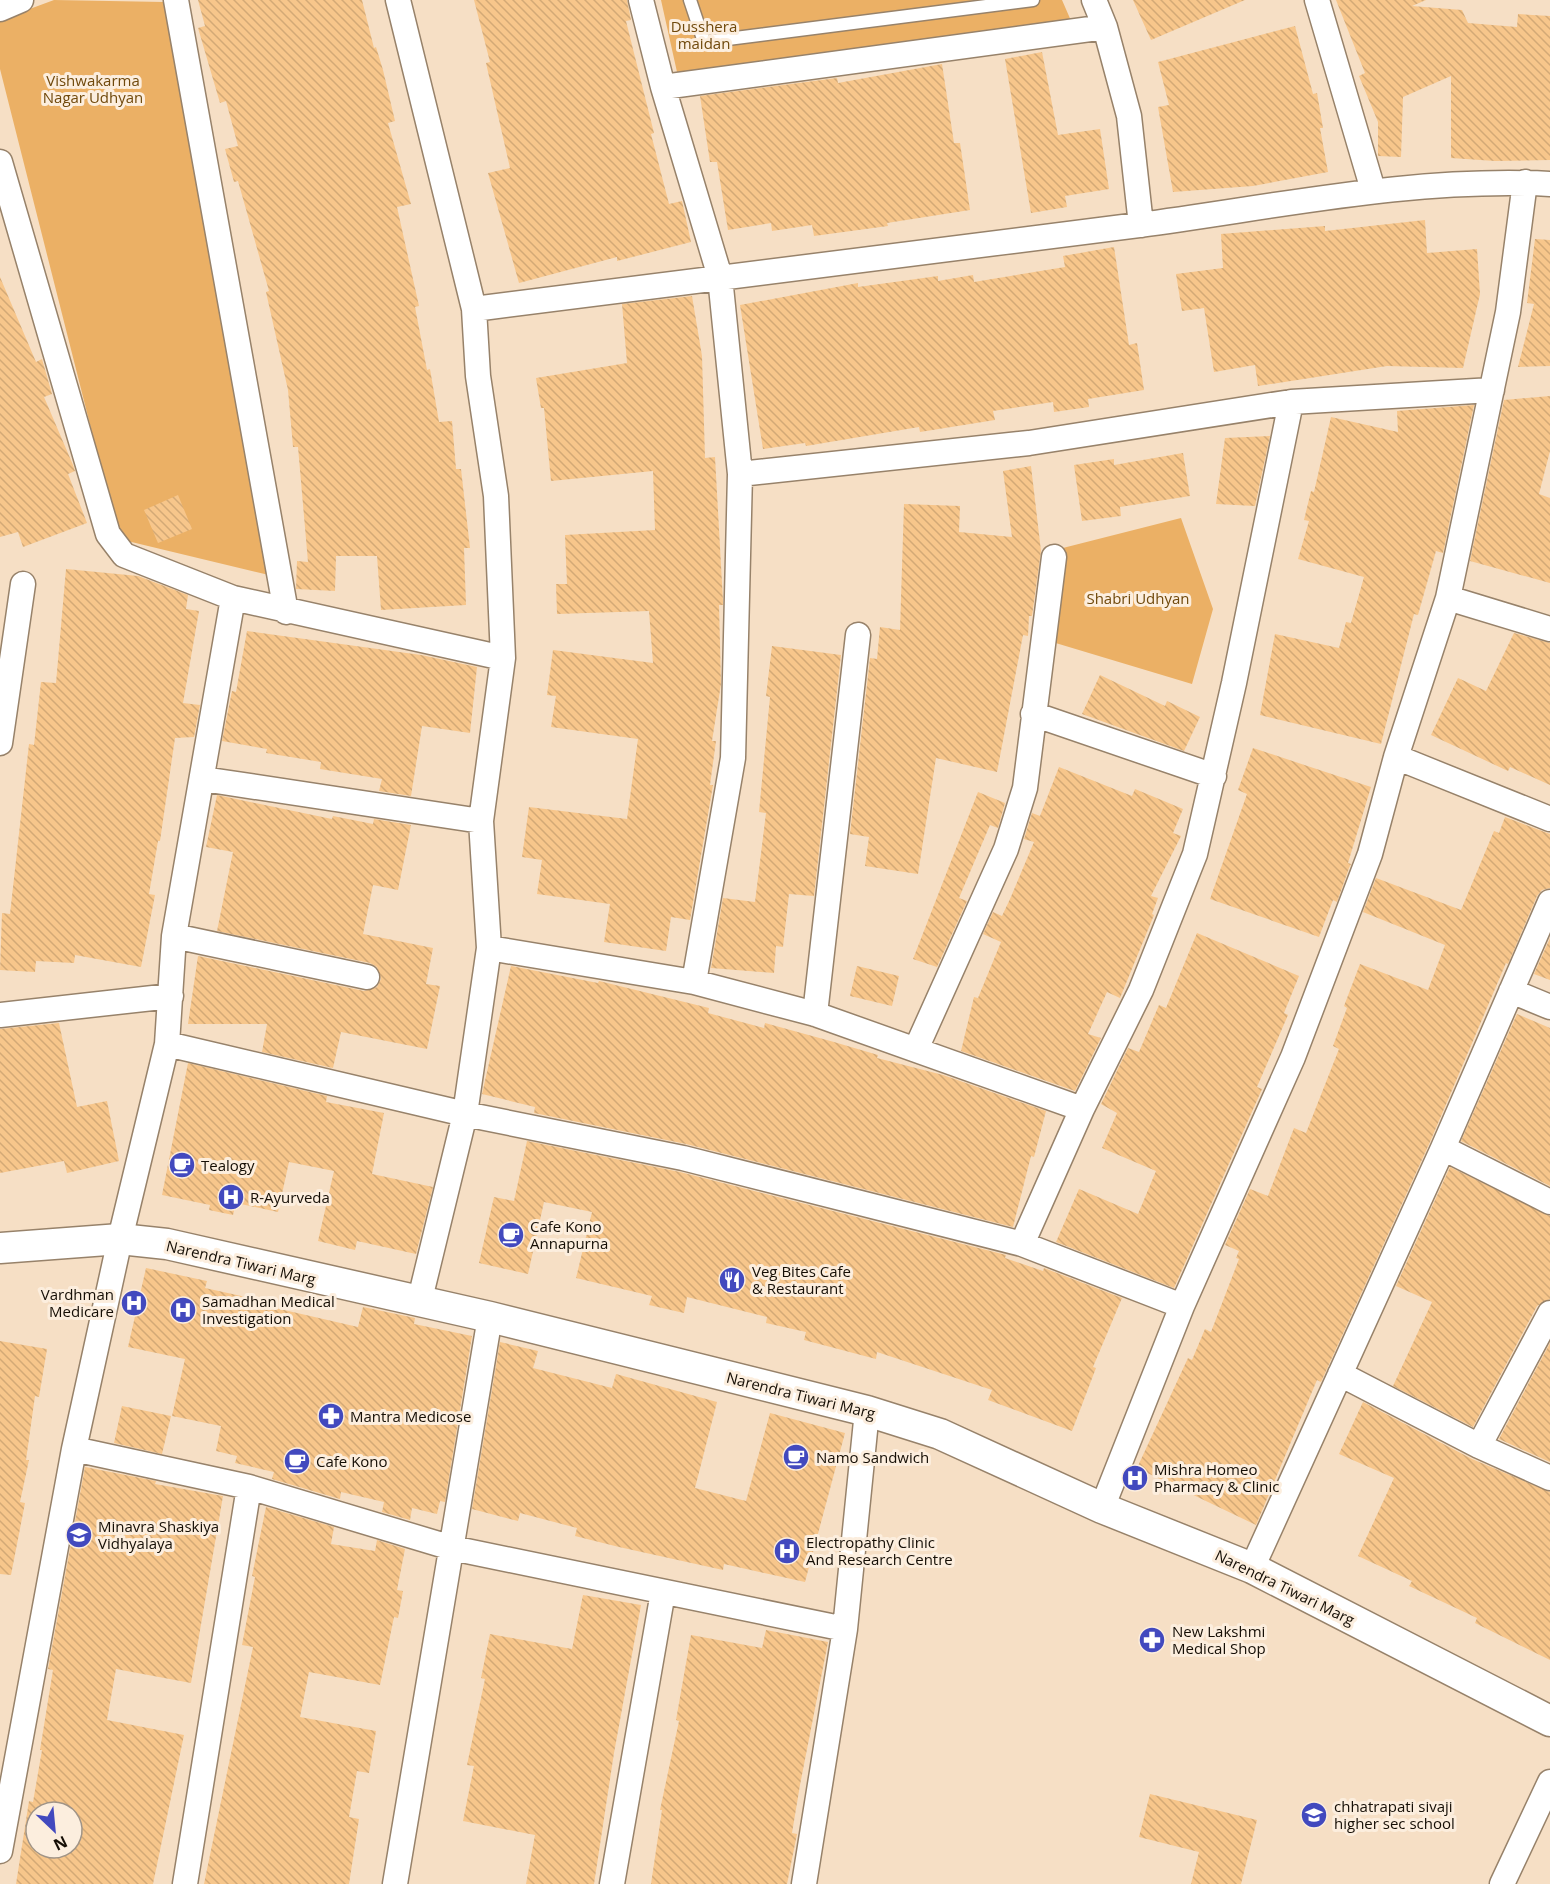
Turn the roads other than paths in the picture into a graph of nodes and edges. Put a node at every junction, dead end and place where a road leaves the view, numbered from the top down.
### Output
1 (21, 0) edge
2 (176, 0) edge
3 (398, 0) edge
4 (641, 0) edge
5 (690, 0) edge
6 (1034, 0) edge
7 (1094, 0) edge
8 (1317, 0) edge
9 (0, 9) edge
10 (1105, 27) junction
11 (663, 87) junction
12 (0, 162) edge
13 (1525, 182) junction
14 (1550, 184) edge
15 (1373, 190) junction
16 (1141, 225) junction
17 (720, 277) junction
18 (474, 309) junction
19 (1492, 390) junction
20 (1291, 402) junction
21 (740, 474) junction
22 (1054, 557) dead end
23 (23, 584) dead end
24 (232, 598) junction
25 (1448, 598) junction
26 (286, 612) junction
27 (1550, 629) edge
28 (858, 635) dead end
29 (503, 658) junction
30 (1034, 714) junction
31 (0, 743) edge
32 (1396, 758) junction
33 (1214, 776) junction
34 (203, 779) junction
35 (1550, 819) edge
36 (481, 822) junction
37 (1550, 902) edge
38 (174, 936) junction
39 (489, 948) junction
40 (367, 977) dead end
41 (693, 982) junction
42 (1511, 991) junction
43 (171, 996) junction
44 (1550, 1008) edge
45 (815, 1014) junction
46 (0, 1015) edge
47 (167, 1044) junction
48 (916, 1049) junction
49 (1082, 1109) junction
50 (465, 1114) junction
51 (1443, 1148) junction
52 (1550, 1202) edge
53 (120, 1239) junction
54 (1023, 1244) junction
55 (0, 1248) edge
56 (418, 1303) junction
57 (1182, 1306) junction
58 (1550, 1312) edge
59 (490, 1317) junction
60 (1340, 1374) junction
61 (867, 1411) junction
62 (1479, 1446) junction
63 (74, 1449) junction
64 (1550, 1478) edge
65 (249, 1487) junction
66 (1102, 1508) junction
67 (452, 1548) junction
68 (1252, 1568) junction
69 (663, 1592) junction
70 (845, 1629) junction
71 (1550, 1721) edge
72 (1550, 1782) edge
73 (0, 1849) edge
74 (185, 1884) edge
75 (395, 1884) edge
76 (612, 1884) edge
77 (804, 1884) edge
78 (1502, 1884) edge

1 - 9 street
2 - 26 street
3 - 18 street
4 - 11 street
5 - 6 lane
7 - 10 street
8 - 15 street
10 - 11 street
10 - 16 street
11 - 17 street
12 - 24 street
13 - 14 street
13 - 15 street
13 - 19 street
15 - 16 street
16 - 17 street
17 - 18 street
17 - 21 street
18 - 29 street
19 - 20 street
19 - 25 street
20 - 21 street
20 - 33 street
21 - 41 street
22 - 30 street
23 - 31 street
24 - 26 street
24 - 34 street
25 - 27 street
25 - 32 street
26 - 29 street
28 - 45 street
29 - 36 street
30 - 33 street
30 - 48 street
32 - 35 street
32 - 57 street
33 - 49 street
34 - 36 street
34 - 38 street
36 - 39 street
37 - 42 street
38 - 40 street
38 - 43 street
39 - 41 street
39 - 50 street
41 - 45 street
42 - 44 street
42 - 51 street
43 - 46 street
43 - 47 street
45 - 48 street
47 - 50 street
47 - 53 street
48 - 49 street
49 - 54 street
50 - 54 street
50 - 56 street
51 - 52 street
51 - 60 street
53 - 55 street, Narendra Tiwari Marg
53 - 56 street, Narendra Tiwari Marg
53 - 63 street
54 - 57 street
56 - 59 street, Narendra Tiwari Marg
57 - 66 street
58 - 62 street
59 - 61 street, Narendra Tiwari Marg
59 - 67 street
60 - 62 street
60 - 68 street
61 - 66 street, Narendra Tiwari Marg
61 - 70 street
62 - 64 street
63 - 65 street
63 - 73 street
65 - 67 street
65 - 74 street
66 - 68 street, Narendra Tiwari Marg
67 - 69 street
67 - 75 street
68 - 71 street, Narendra Tiwari Marg
69 - 70 street
69 - 76 street
70 - 77 street
72 - 78 street

